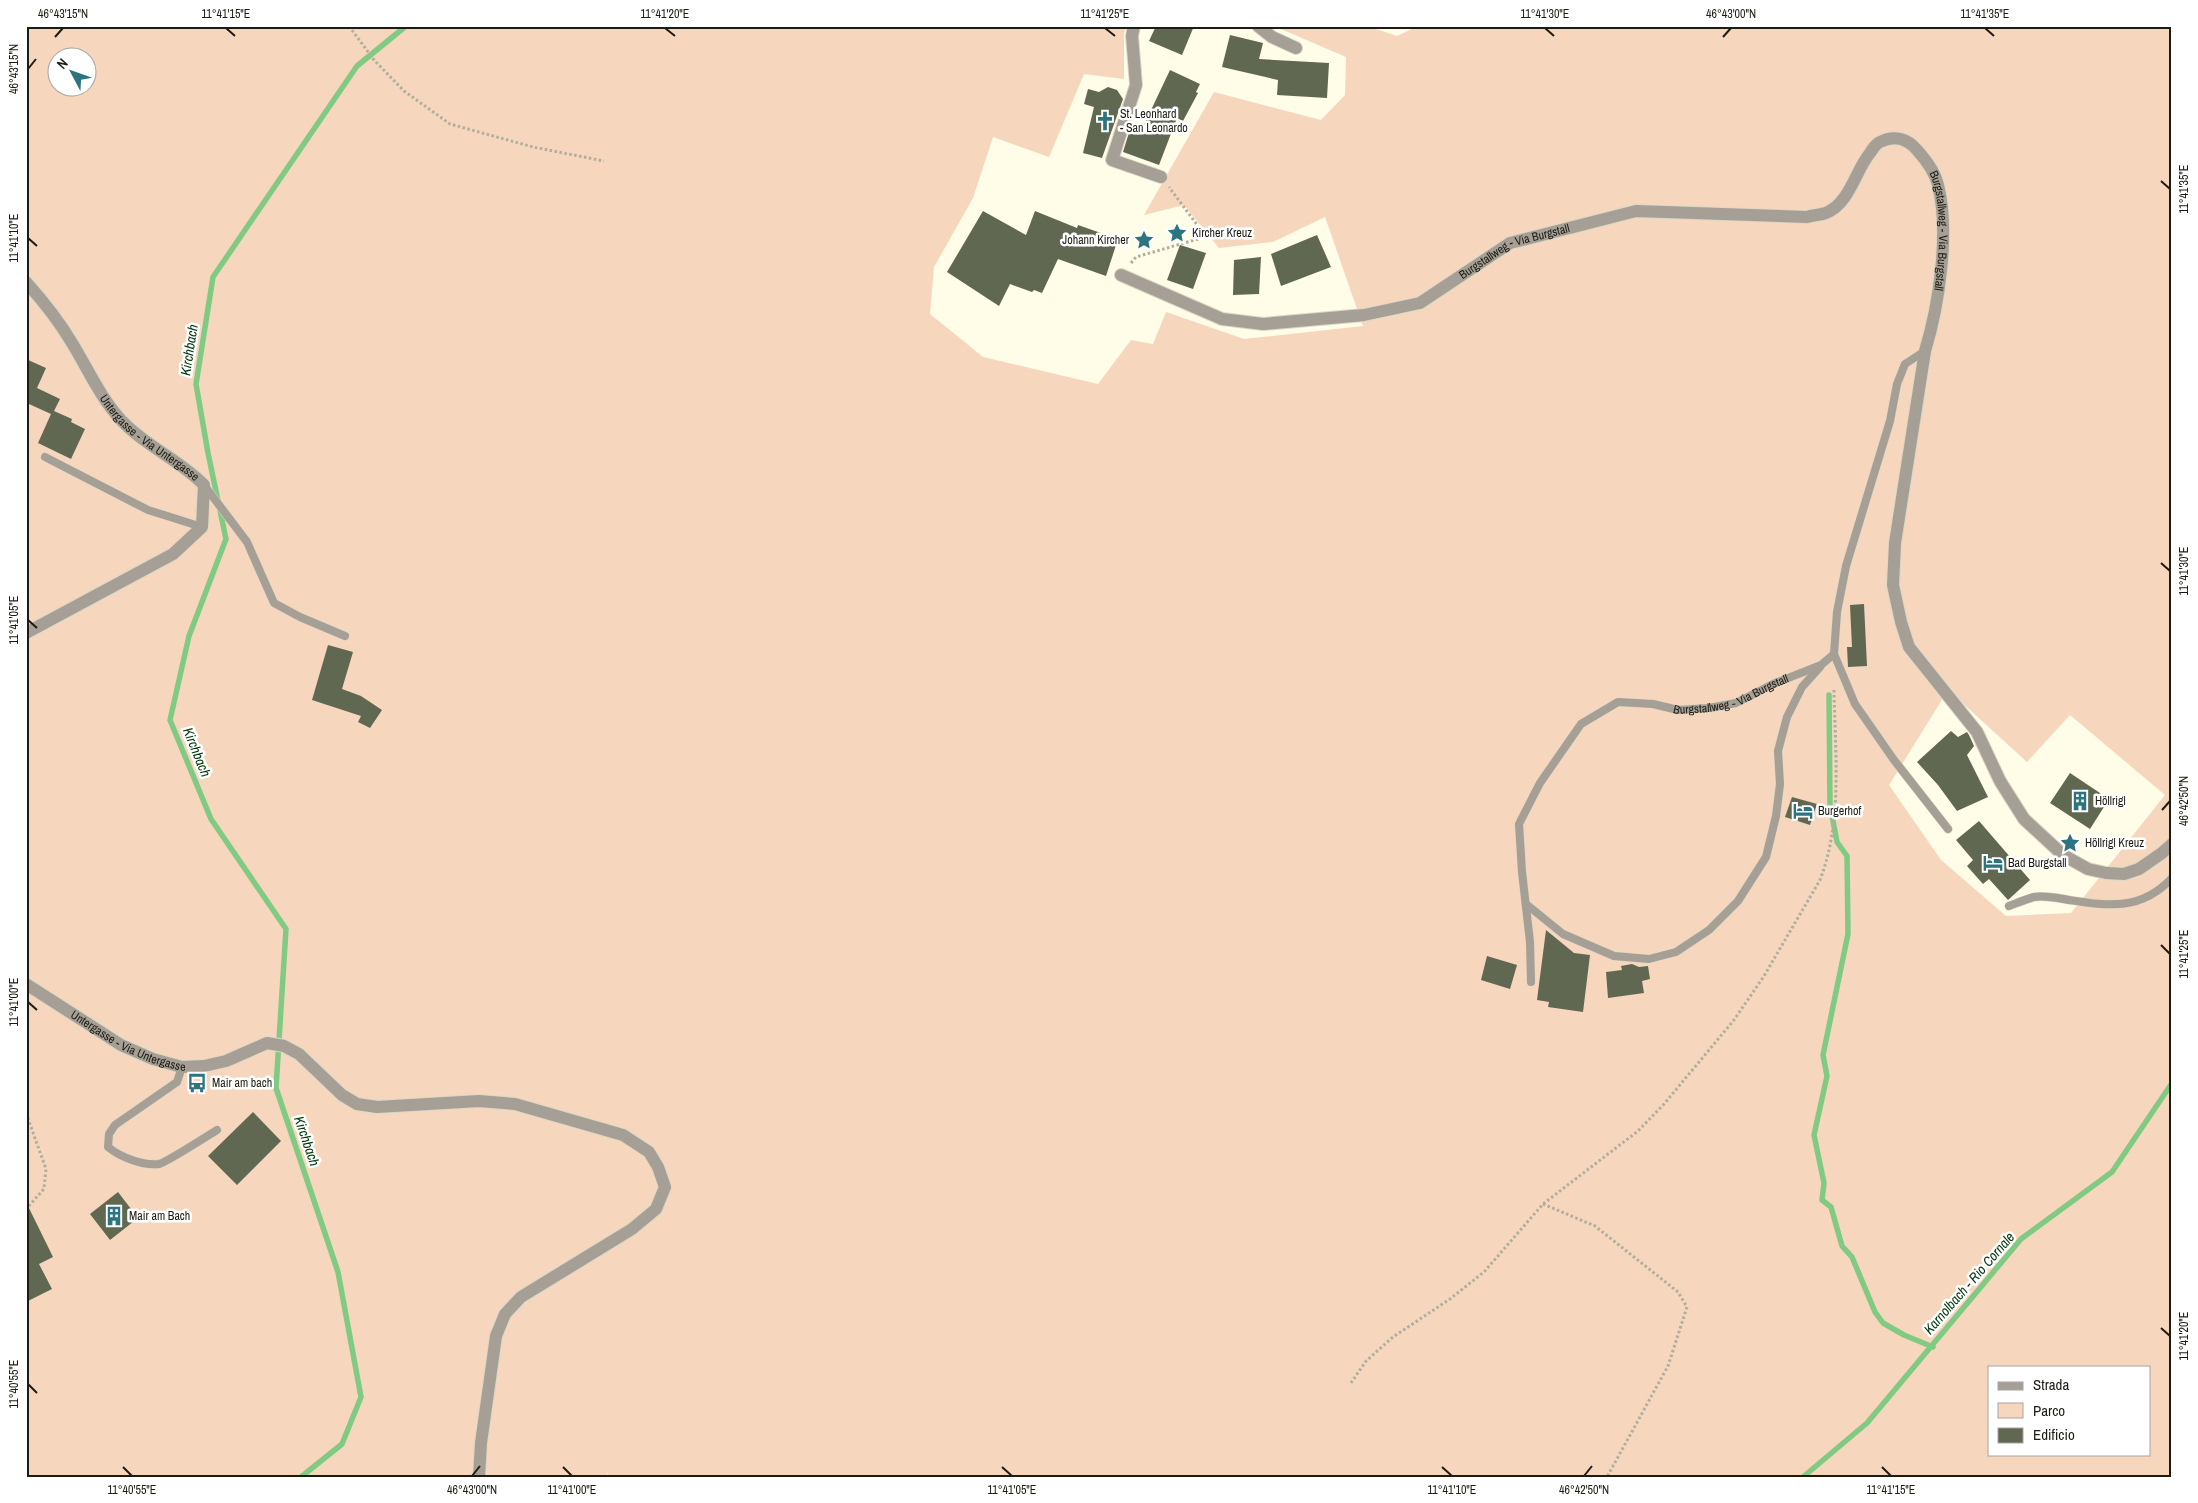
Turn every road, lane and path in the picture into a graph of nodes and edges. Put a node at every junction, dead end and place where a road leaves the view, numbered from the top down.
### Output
1 (349, 26) edge
2 (1134, 26) edge
3 (1258, 26) edge
4 (1296, 48) dead end
5 (604, 161) dead end
6 (1161, 176) joint
7 (1121, 275) joint
8 (26, 282) edge
9 (1926, 351) junction
10 (45, 457) dead end
11 (204, 486) junction
12 (202, 527) junction
13 (26, 633) edge
14 (345, 636) dead end
15 (1834, 654) junction
16 (1821, 665) junction
17 (1834, 682) dead end
18 (1948, 829) dead end
19 (2172, 844) edge
20 (2172, 878) edge
21 (1526, 904) junction
22 (2009, 906) dead end
23 (1531, 982) dead end
24 (26, 984) edge
25 (182, 1067) junction
26 (26, 1113) edge
27 (217, 1130) dead end
28 (1543, 1204) junction
29 (26, 1209) edge
30 (1351, 1383) dead end
31 (478, 1477) edge
32 (1607, 1477) edge

1 - 5 path
2 - 6 street
3 - 4 street
6 - 7 path
7 - 9 street, Burgstallweg - Via Burgstall
8 - 11 street, Untergasse - Via Untergasse
9 - 15 lane
9 - 19 street, Burgstallweg - Via Burgstall
10 - 12 lane
11 - 12 street, Untergasse - Via Untergasse
11 - 14 lane
12 - 13 street
15 - 16 lane, Burgstallweg - Via Burgstall
15 - 18 lane
16 - 21 lane, Burgstallweg - Via Burgstall
16 - 21 lane
17 - 28 path
20 - 22 lane
21 - 23 lane, Burgstallweg - Via Burgstall
24 - 25 street, Untergasse - Via Untergasse
25 - 27 lane, Untergasse - Via Untergasse
25 - 31 street
26 - 29 path
28 - 30 path
28 - 32 path

